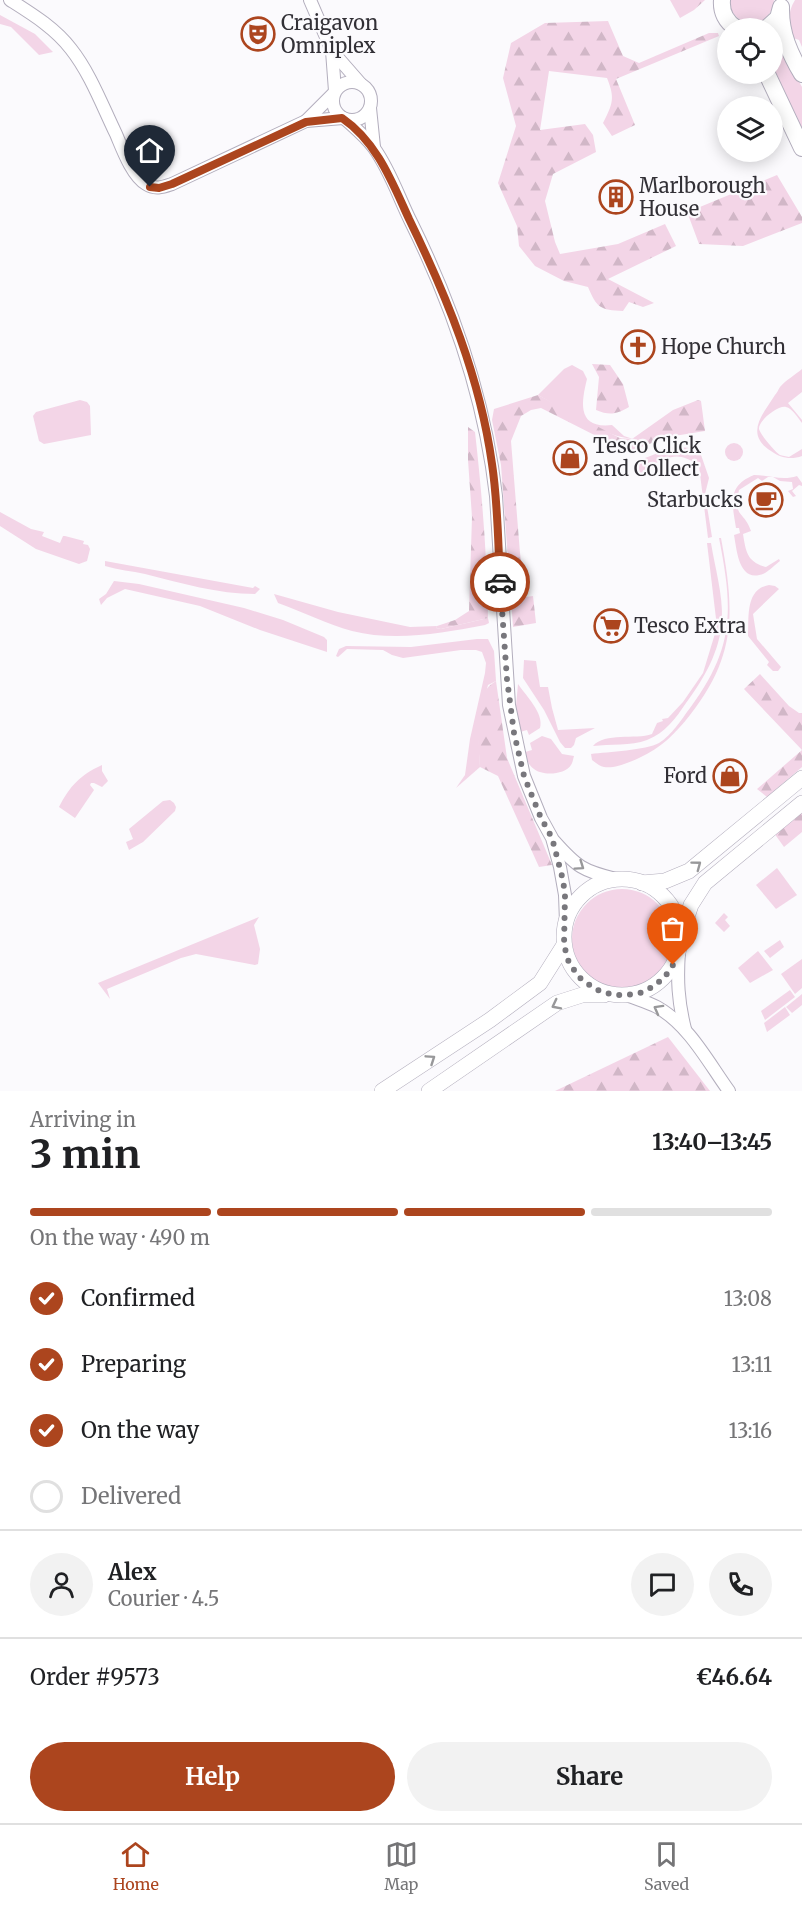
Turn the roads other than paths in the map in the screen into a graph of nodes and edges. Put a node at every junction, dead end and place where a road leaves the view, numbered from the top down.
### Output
1 (10, 0) edge
2 (310, 0) edge
3 (722, 0) edge
4 (781, 5) edge
5 (725, 18) edge
6 (332, 51) junction
7 (802, 74) edge
8 (360, 83) junction
9 (772, 84) edge
10 (334, 92) junction
11 (370, 108) junction
12 (344, 118) junction
13 (306, 122) junction
14 (374, 148) junction
15 (802, 148) edge
16 (802, 778) edge
17 (802, 803) edge
18 (552, 838) junction
19 (616, 879) junction
20 (642, 883) junction
21 (566, 922) junction
22 (679, 944) junction
23 (564, 945) junction
24 (620, 995) junction
25 (686, 1030) junction
26 (382, 1091) edge
27 (429, 1091) edge
28 (729, 1091) edge

1 - 13 street
2 - 6 street
3 - 5 highway
4 - 7 highway
6 - 8 street
6 - 10 street
8 - 10 street
8 - 11 street
9 - 15 highway
10 - 12 street
10 - 13 street
11 - 12 street
11 - 14 street
12 - 13 street
12 - 14 street
14 - 18 street
20 -> 16 main road
17 - 22 main road
18 -> 19 street
18 - 21 street
19 - 20 main road
19 - 21 main road
20 - 22 main road
21 - 23 main road
22 - 24 main road
22 - 25 street
23 - 24 main road
26 -> 23 main road
25 -> 24 street
24 -> 27 main road
25 - 28 street

